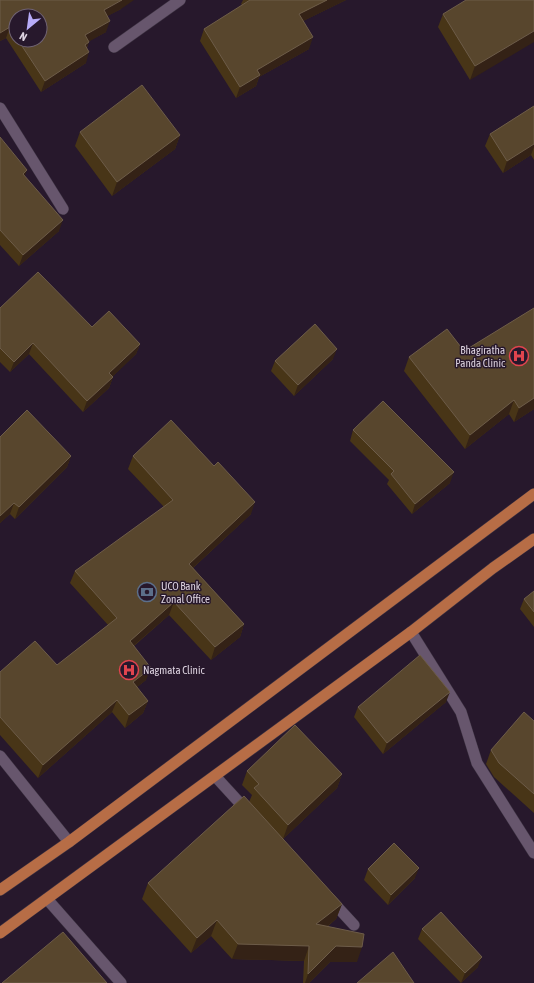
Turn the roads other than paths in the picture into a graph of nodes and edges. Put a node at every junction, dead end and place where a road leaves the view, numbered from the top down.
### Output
1 (180, 0) edge
2 (114, 47) dead end
3 (0, 108) edge
4 (63, 208) dead end
5 (534, 494) edge
6 (534, 539) edge
7 (411, 632) junction
8 (0, 756) edge
9 (215, 776) junction
10 (258, 822) edge
11 (70, 842) junction
12 (534, 853) edge
13 (0, 890) edge
14 (322, 891) edge
15 (47, 899) junction
16 (354, 925) dead end
17 (0, 933) edge
18 (121, 983) edge

1 - 2 street
3 - 4 street
5 - 11 main road
6 - 7 main road
7 - 9 main road
7 - 12 street
8 - 11 street
9 - 10 street
9 - 15 main road
11 - 13 main road
14 - 16 street
15 - 17 main road
15 - 18 street

